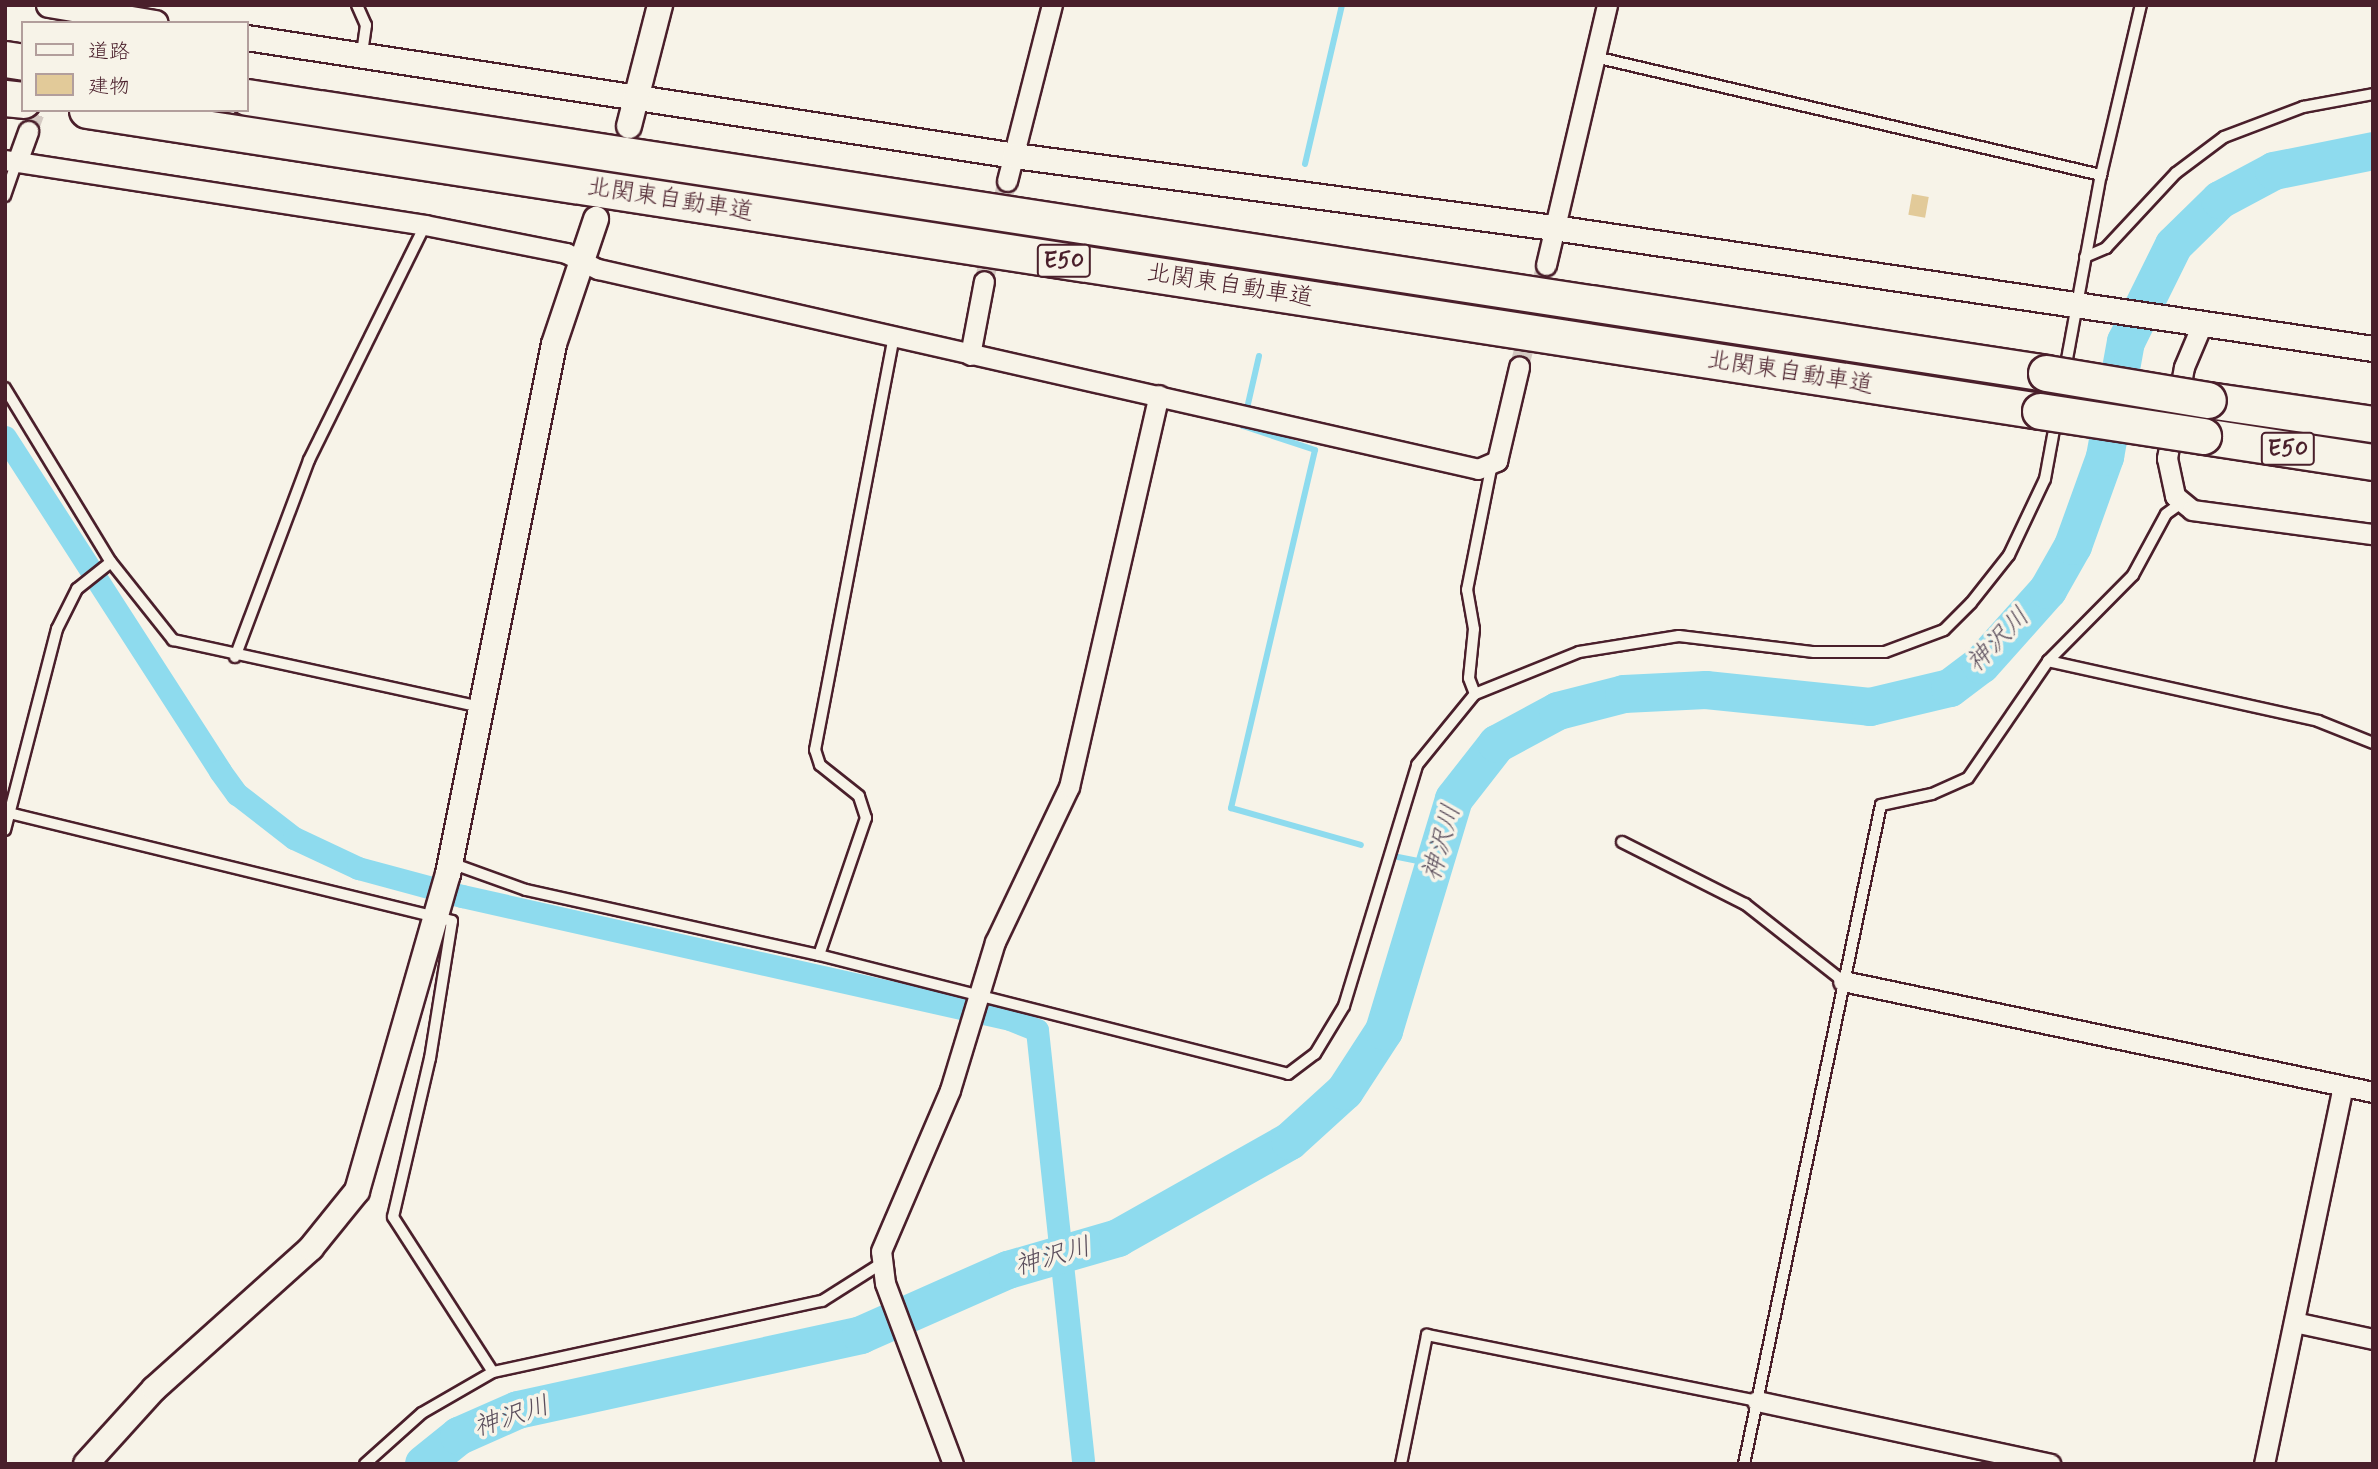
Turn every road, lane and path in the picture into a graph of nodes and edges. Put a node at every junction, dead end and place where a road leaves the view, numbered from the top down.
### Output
1 (357, 5) edge
2 (660, 5) edge
3 (1052, 5) edge
4 (1607, 5) edge
5 (2141, 5) edge
6 (66, 11) edge
7 (140, 21) edge
8 (248, 38) edge
9 (361, 57) junction
10 (1594, 57) junction
11 (635, 94) junction
12 (2373, 94) edge
13 (248, 96) edge
14 (5, 98) edge
15 (100, 112) edge
16 (25, 116) edge
17 (629, 126) dead end
18 (1015, 156) junction
19 (11, 161) edge
20 (2101, 175) junction
21 (1007, 181) tunnel mouth
22 (5, 196) edge
23 (596, 219) dead end
24 (425, 225) junction
25 (1554, 228) junction
26 (2085, 257) junction
27 (582, 261) junction
28 (1546, 265) tunnel mouth
29 (985, 281) tunnel mouth
30 (2086, 305) junction
31 (2203, 322) junction
32 (894, 337) junction
33 (2373, 349) edge
34 (970, 355) junction
35 (1519, 367) tunnel mouth
36 (5, 388) edge
37 (1159, 396) junction
38 (2373, 425) edge
39 (2373, 462) edge
40 (1491, 469) junction
41 (2181, 503) junction
42 (2373, 534) edge
43 (107, 565) junction
44 (235, 657) junction
45 (2048, 661) junction
46 (1475, 694) junction
47 (484, 707) junction
48 (2373, 743) edge
49 (7, 812) edge
50 (5, 830) edge
51 (1622, 842) dead end
52 (449, 868) junction
53 (438, 910) junction
54 (819, 955) junction
55 (1843, 981) junction
56 (976, 1007) junction
57 (2343, 1086) junction
58 (2373, 1092) edge
59 (882, 1274) junction
60 (2294, 1322) junction
61 (2373, 1339) edge
62 (493, 1372) junction
63 (1757, 1401) junction
64 (86, 1464) edge
65 (365, 1464) edge
66 (953, 1464) edge
67 (1401, 1464) edge
68 (1744, 1464) edge
69 (2050, 1464) edge
70 (2264, 1464) edge

1 - 9 lane
2 - 11 street
3 - 18 street
4 - 10 street
5 - 20 lane
6 - 7 street
8 - 9 street
9 - 11 street
10 - 20 lane
10 - 25 street
11 - 17 street
11 - 18 street
12 - 26 lane
13 - 38 highway, 北関東自動車道 / E50, bridge
14 - 16 highway
15 - 39 highway, 北関東自動車道 / E50, bridge
16 - 19 street
18 - 21 street
18 - 25 street
19 - 22 lane
19 - 24 street
20 - 26 lane
23 - 27 street
24 - 27 street
24 - 44 lane
25 - 28 street
25 - 30 street
26 - 30 lane
27 - 32 street
27 - 47 street
29 - 34 street
30 - 31 street
30 - 46 lane
31 - 33 street
31 - 41 street
32 - 34 street
32 - 54 lane
34 - 37 street
35 - 40 street
36 - 43 lane
37 - 40 street
37 - 56 street
40 - 46 lane
41 - 42 street
41 - 45 lane
43 - 44 lane
43 - 49 lane
44 - 47 lane
45 - 48 lane
45 - 55 lane
46 - 56 lane
47 - 52 street
49 - 50 lane
49 - 53 lane
51 - 55 lane
52 - 53 street
52 - 54 lane
53 - 62 lane
53 - 64 street
54 - 56 lane
55 - 57 street
55 - 63 lane
56 - 59 street
57 - 58 street
57 - 60 street
59 - 62 lane
59 - 66 street
60 - 61 street
60 - 70 street
62 - 65 lane
63 - 67 lane
63 - 68 lane
63 - 69 street

